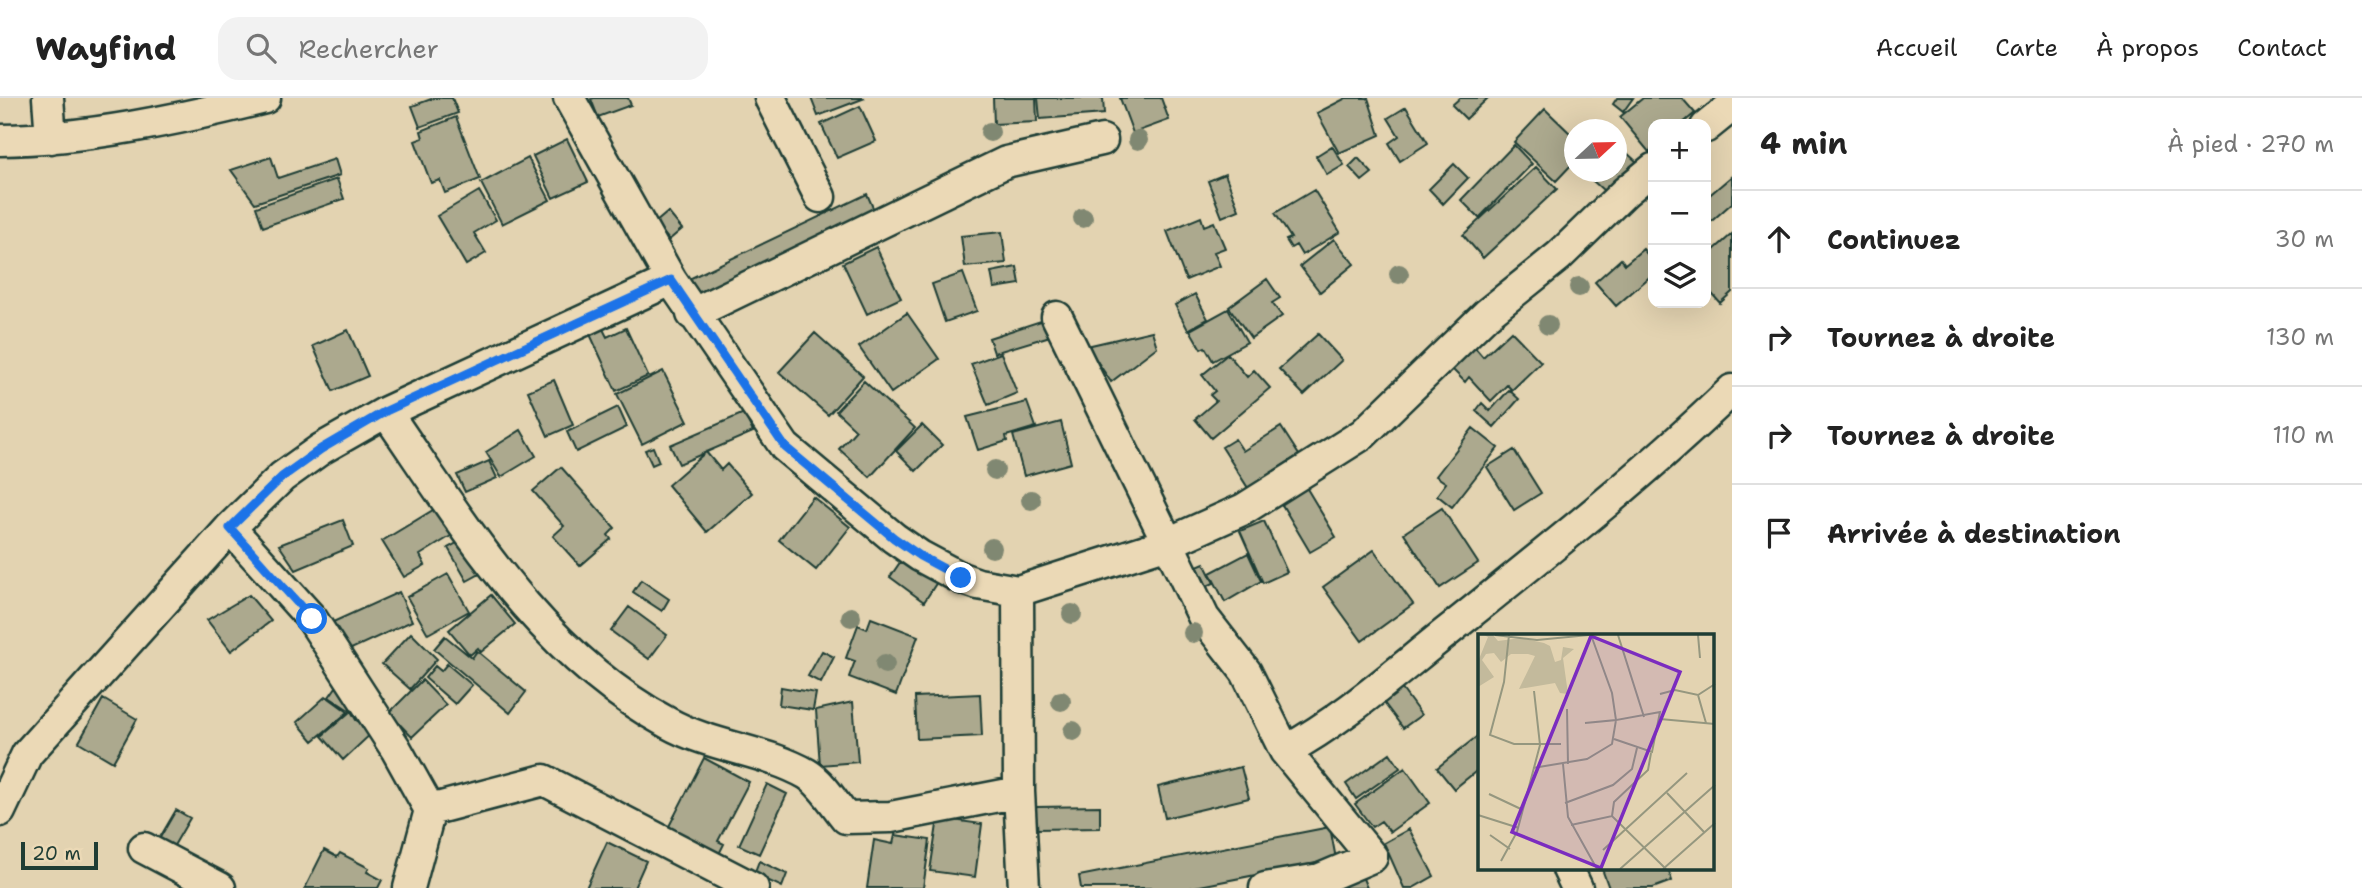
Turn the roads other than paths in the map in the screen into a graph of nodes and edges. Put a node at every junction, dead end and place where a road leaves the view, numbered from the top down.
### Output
1 (48, 98) edge
2 (265, 98) edge
3 (569, 98) edge
4 (770, 98) edge
5 (197, 106) edge
6 (1732, 106) edge
7 (1711, 123) edge
8 (51, 138) junction
9 (0, 140) edge
10 (1102, 141) dead end
11 (1648, 173) edge
12 (820, 197) dead end
13 (671, 280) junction
14 (692, 314) junction
15 (1057, 317) dead end
16 (1732, 390) edge
17 (386, 411) junction
18 (230, 528) junction
19 (1168, 543) junction
20 (1018, 591) junction
21 (1285, 751) junction
22 (1019, 792) junction
23 (430, 810) junction
24 (0, 811) edge
25 (144, 848) dead end
26 (1568, 870) edge
27 (1320, 884) edge
28 (220, 888) edge
29 (409, 888) edge
30 (753, 888) edge
31 (1024, 888) edge
32 (1265, 888) edge
33 (1577, 888) edge

1 - 8 street
2 - 5 street
3 - 13 street
4 - 12 street
5 - 8 street
6 - 7 street
8 - 9 street
10 - 14 street
11 - 19 street
13 - 14 street
13 - 17 street
14 - 20 street
15 - 19 street
16 - 21 street
17 - 18 street
17 - 22 street
18 - 23 street
18 - 24 street
19 - 20 street
19 - 21 street
20 - 22 street
21 - 27 street
22 - 31 street
23 - 29 street
23 - 30 street
25 - 28 street
26 - 33 street
27 - 32 street

